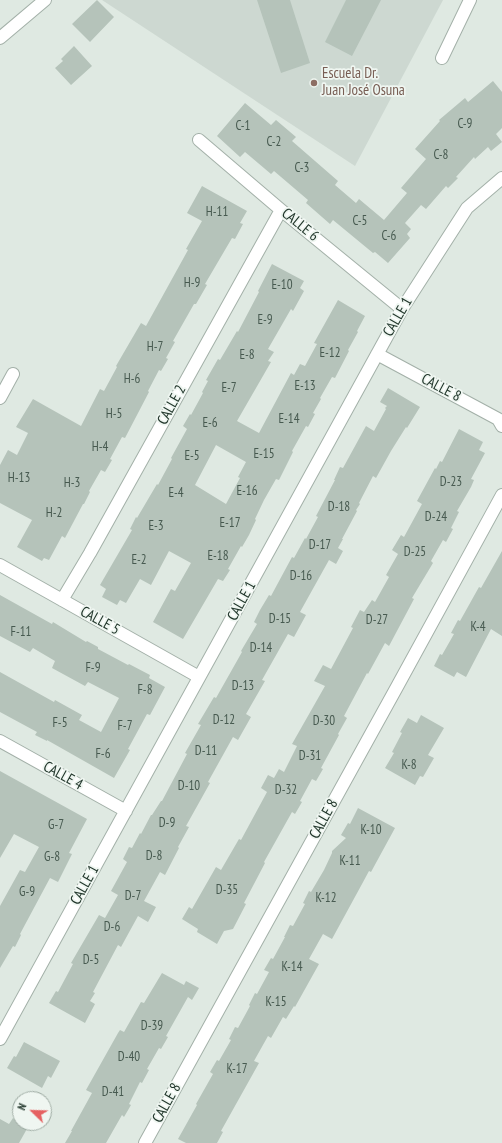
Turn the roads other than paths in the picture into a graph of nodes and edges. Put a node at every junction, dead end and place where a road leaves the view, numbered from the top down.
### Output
1 (45, 0) edge
2 (470, 0) edge
3 (0, 38) edge
4 (442, 58) dead end
5 (199, 140) dead end
6 (502, 178) edge
7 (280, 210) junction
8 (402, 309) junction
9 (377, 354) junction
10 (13, 374) dead end
11 (0, 398) edge
12 (502, 426) edge
13 (502, 495) edge
14 (0, 565) edge
15 (62, 600) junction
16 (200, 678) junction
17 (0, 741) edge
18 (126, 811) junction
19 (0, 1039) edge
20 (145, 1143) edge

1 - 3 street
2 - 4 street
5 - 7 street, CALLE 6
6 - 8 street, CALLE 1
7 - 8 street, CALLE 6
7 - 15 street, CALLE 2
8 - 9 street, CALLE 1
9 - 12 street, CALLE 8
9 - 16 street, CALLE 1
10 - 11 street
13 - 20 street, CALLE 8
14 - 15 street, CALLE 5
15 - 16 street, CALLE 5
16 - 18 street, CALLE 1
17 - 18 street, CALLE 4
18 - 19 street, CALLE 1

